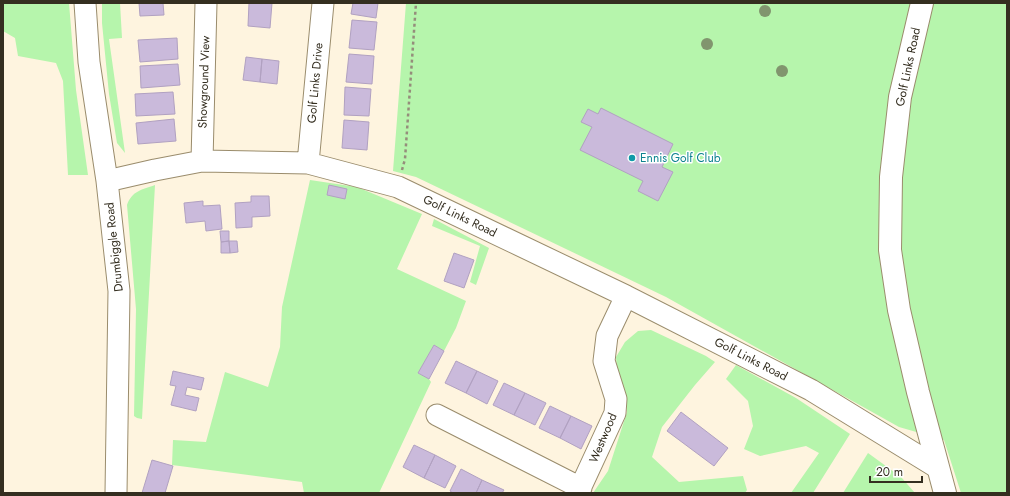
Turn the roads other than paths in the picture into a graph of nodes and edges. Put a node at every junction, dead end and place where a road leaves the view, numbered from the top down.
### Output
1 (85, 3) edge
2 (206, 3) edge
3 (322, 3) edge
4 (922, 3) edge
5 (202, 161) junction
6 (308, 163) junction
7 (107, 181) junction
8 (626, 296) junction
9 (437, 415) dead end
10 (938, 468) junction
11 (580, 491) edge
12 (116, 493) edge
13 (945, 493) edge

1 - 7 street, Drumbiggle Road
2 - 5 street, Showground View
3 - 6 street, Golf Links Drive
4 - 10 main road, Golf Links Road
5 - 6 street, Golf Links Road
5 - 7 street, Golf Links Road
6 - 8 street, Golf Links Road
7 - 12 street, Drumbiggle Road
8 - 10 street, Golf Links Road
8 - 11 street, Westwood
9 - 11 street, Westwood
10 - 13 main road

